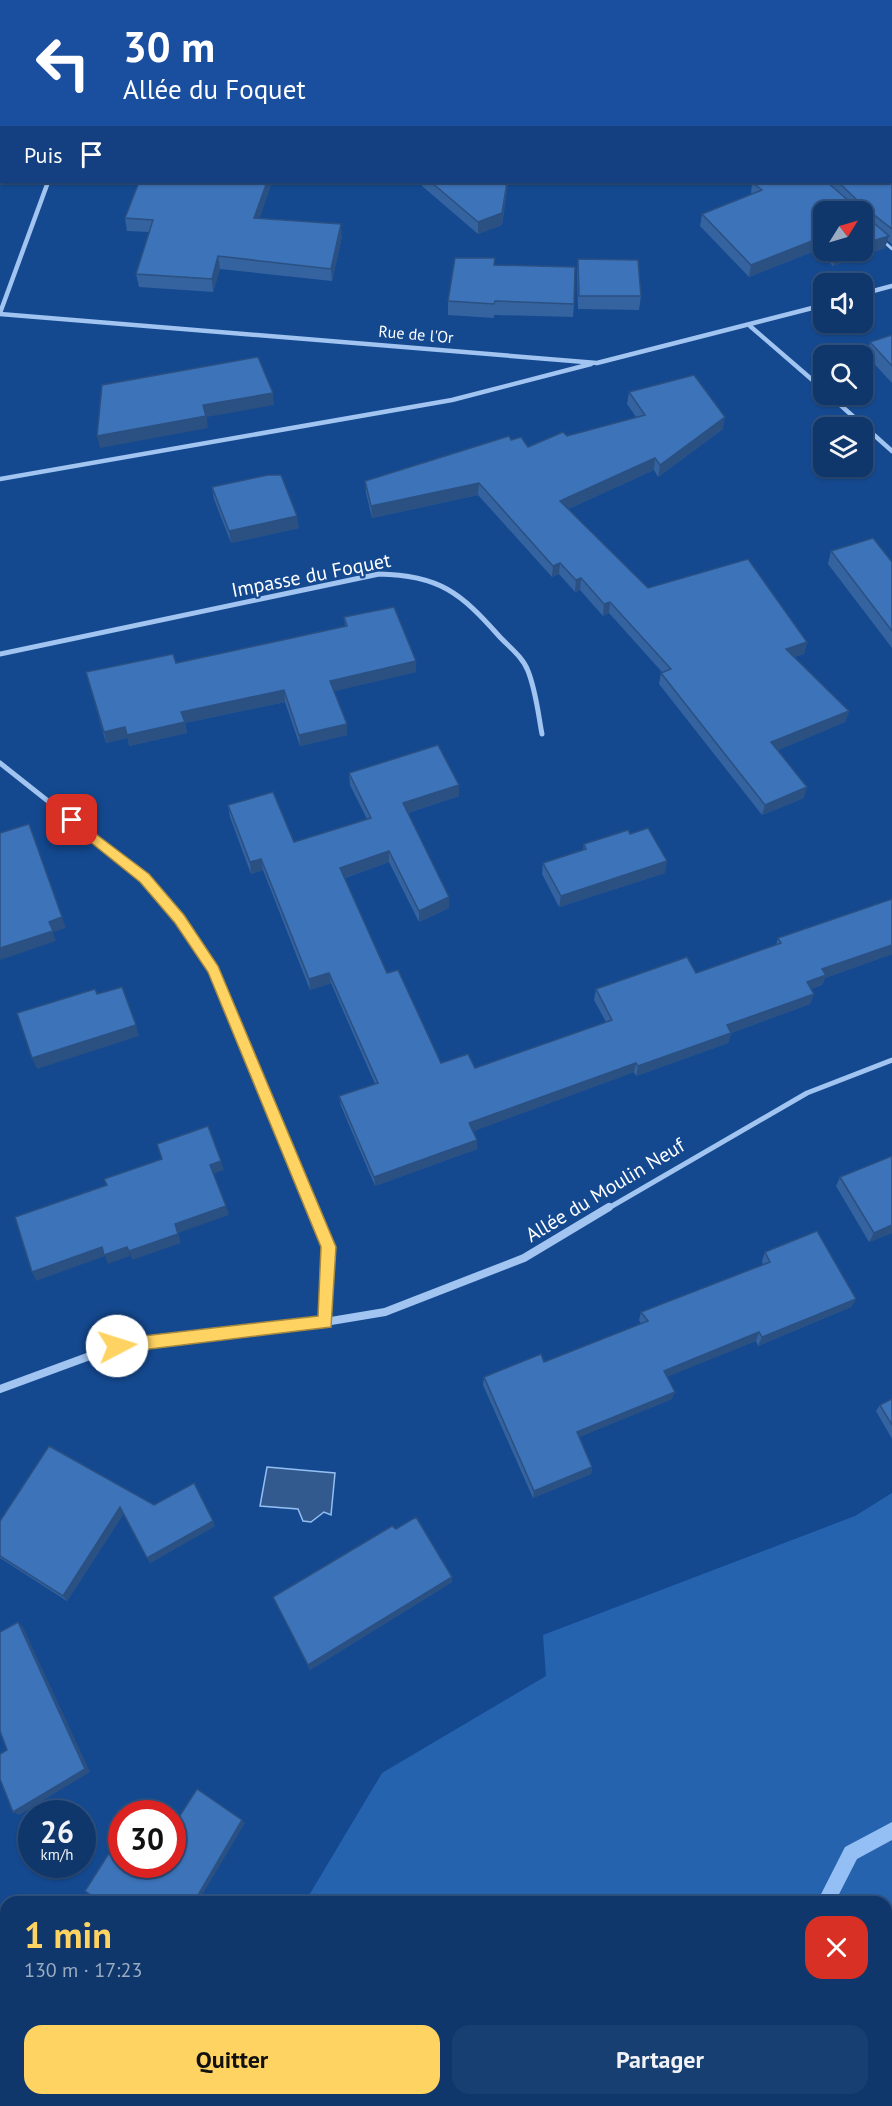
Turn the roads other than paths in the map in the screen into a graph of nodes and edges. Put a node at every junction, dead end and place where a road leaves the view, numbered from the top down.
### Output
1 (48, 183) edge
2 (877, 236) edge
3 (892, 249) edge
4 (892, 286) edge
5 (873, 291) edge
6 (813, 308) edge
7 (0, 314) edge
8 (750, 326) junction
9 (597, 363) junction
10 (813, 380) edge
11 (840, 405) edge
12 (892, 451) edge
13 (0, 478) edge
14 (0, 654) edge
15 (542, 734) dead end
16 (0, 763) edge
17 (892, 1060) edge
18 (325, 1322) junction
19 (0, 1389) edge

1 - 7 street
2 - 3 lane
4 - 5 street
6 - 8 street, Rue de l'Or
7 - 9 street, Rue de l'Or
8 - 9 street, Rue de l'Or
8 - 10 street
9 - 13 street
11 - 12 street
14 - 15 street, Impasse du Foquet
16 - 18 street
17 - 18 street, Allée du Moulin Neuf
18 - 19 street, Allée du Moulin Neuf

